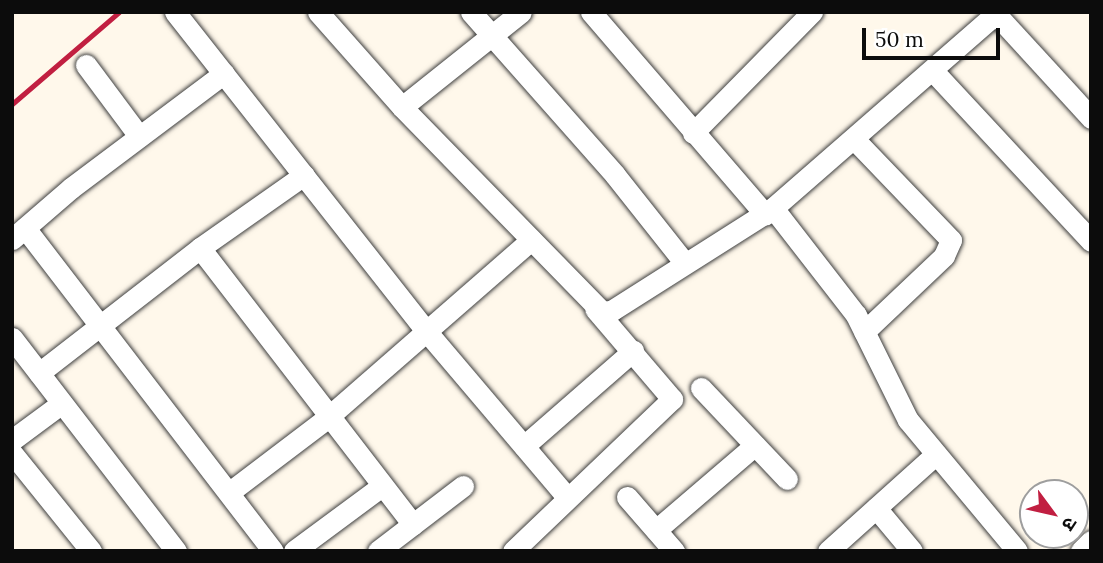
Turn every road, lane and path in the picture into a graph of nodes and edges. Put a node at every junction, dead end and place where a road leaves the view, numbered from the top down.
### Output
1 (175, 12) edge
2 (318, 12) edge
3 (471, 12) edge
4 (521, 12) edge
5 (591, 12) edge
6 (812, 12) edge
7 (996, 13) edge
8 (494, 35) junction
9 (86, 65) dead end
10 (933, 71) junction
11 (224, 73) junction
12 (402, 107) junction
13 (1091, 118) edge
14 (692, 133) junction
15 (139, 136) junction
16 (854, 139) junction
17 (304, 175) junction
18 (769, 211) junction
19 (19, 233) edge
20 (531, 240) junction
21 (1091, 241) edge
22 (200, 248) junction
23 (684, 262) junction
24 (595, 309) junction
25 (100, 326) junction
26 (427, 332) junction
27 (864, 332) junction
28 (12, 338) edge
29 (633, 351) junction
30 (39, 373) junction
31 (701, 388) dead end
32 (62, 403) junction
33 (327, 418) junction
34 (12, 440) edge
35 (524, 446) junction
36 (755, 446) junction
37 (12, 453) edge
38 (936, 454) junction
39 (787, 479) dead end
40 (382, 486) junction
41 (463, 486) dead end
42 (231, 492) junction
43 (568, 497) junction
44 (627, 497) dead end
45 (876, 508) junction
46 (413, 525) junction
47 (656, 530) junction
48 (1091, 541) edge
49 (91, 551) edge
50 (176, 551) edge
51 (273, 551) edge
52 (294, 551) edge
53 (378, 551) edge
54 (513, 551) edge
55 (674, 551) edge
56 (828, 551) edge
57 (912, 551) edge
58 (1017, 551) edge
59 (1081, 551) edge

1 - 11 street
2 - 12 street
3 - 8 street
4 - 8 street
5 - 14 street
6 - 14 street
7 - 10 street
7 - 13 street
8 - 12 street
8 - 23 street
9 - 15 street
10 - 16 street
10 - 21 street
11 - 15 street
11 - 17 street
12 - 20 street
14 - 18 street
15 - 19 street
16 - 18 street
16 - 27 street
17 - 22 street
17 - 26 street
18 - 23 street
18 - 27 street
19 - 25 street
20 - 24 street
20 - 26 street
22 - 25 street
22 - 33 street
23 - 24 street
24 - 29 street
25 - 30 street
25 - 42 street
26 - 33 street
26 - 35 street
27 - 38 street
28 - 30 street
29 - 35 street
29 - 43 street
30 - 32 street
31 - 36 street
32 - 34 street
32 - 50 street
33 - 40 street
33 - 42 street
35 - 43 street
36 - 39 street
36 - 47 street
37 - 49 street
38 - 45 street
38 - 58 street
40 - 46 street
40 - 52 street
41 - 46 street
42 - 51 street
43 - 54 street
44 - 47 street
45 - 56 street
45 - 57 street
46 - 53 street
47 - 55 street
48 - 59 street

